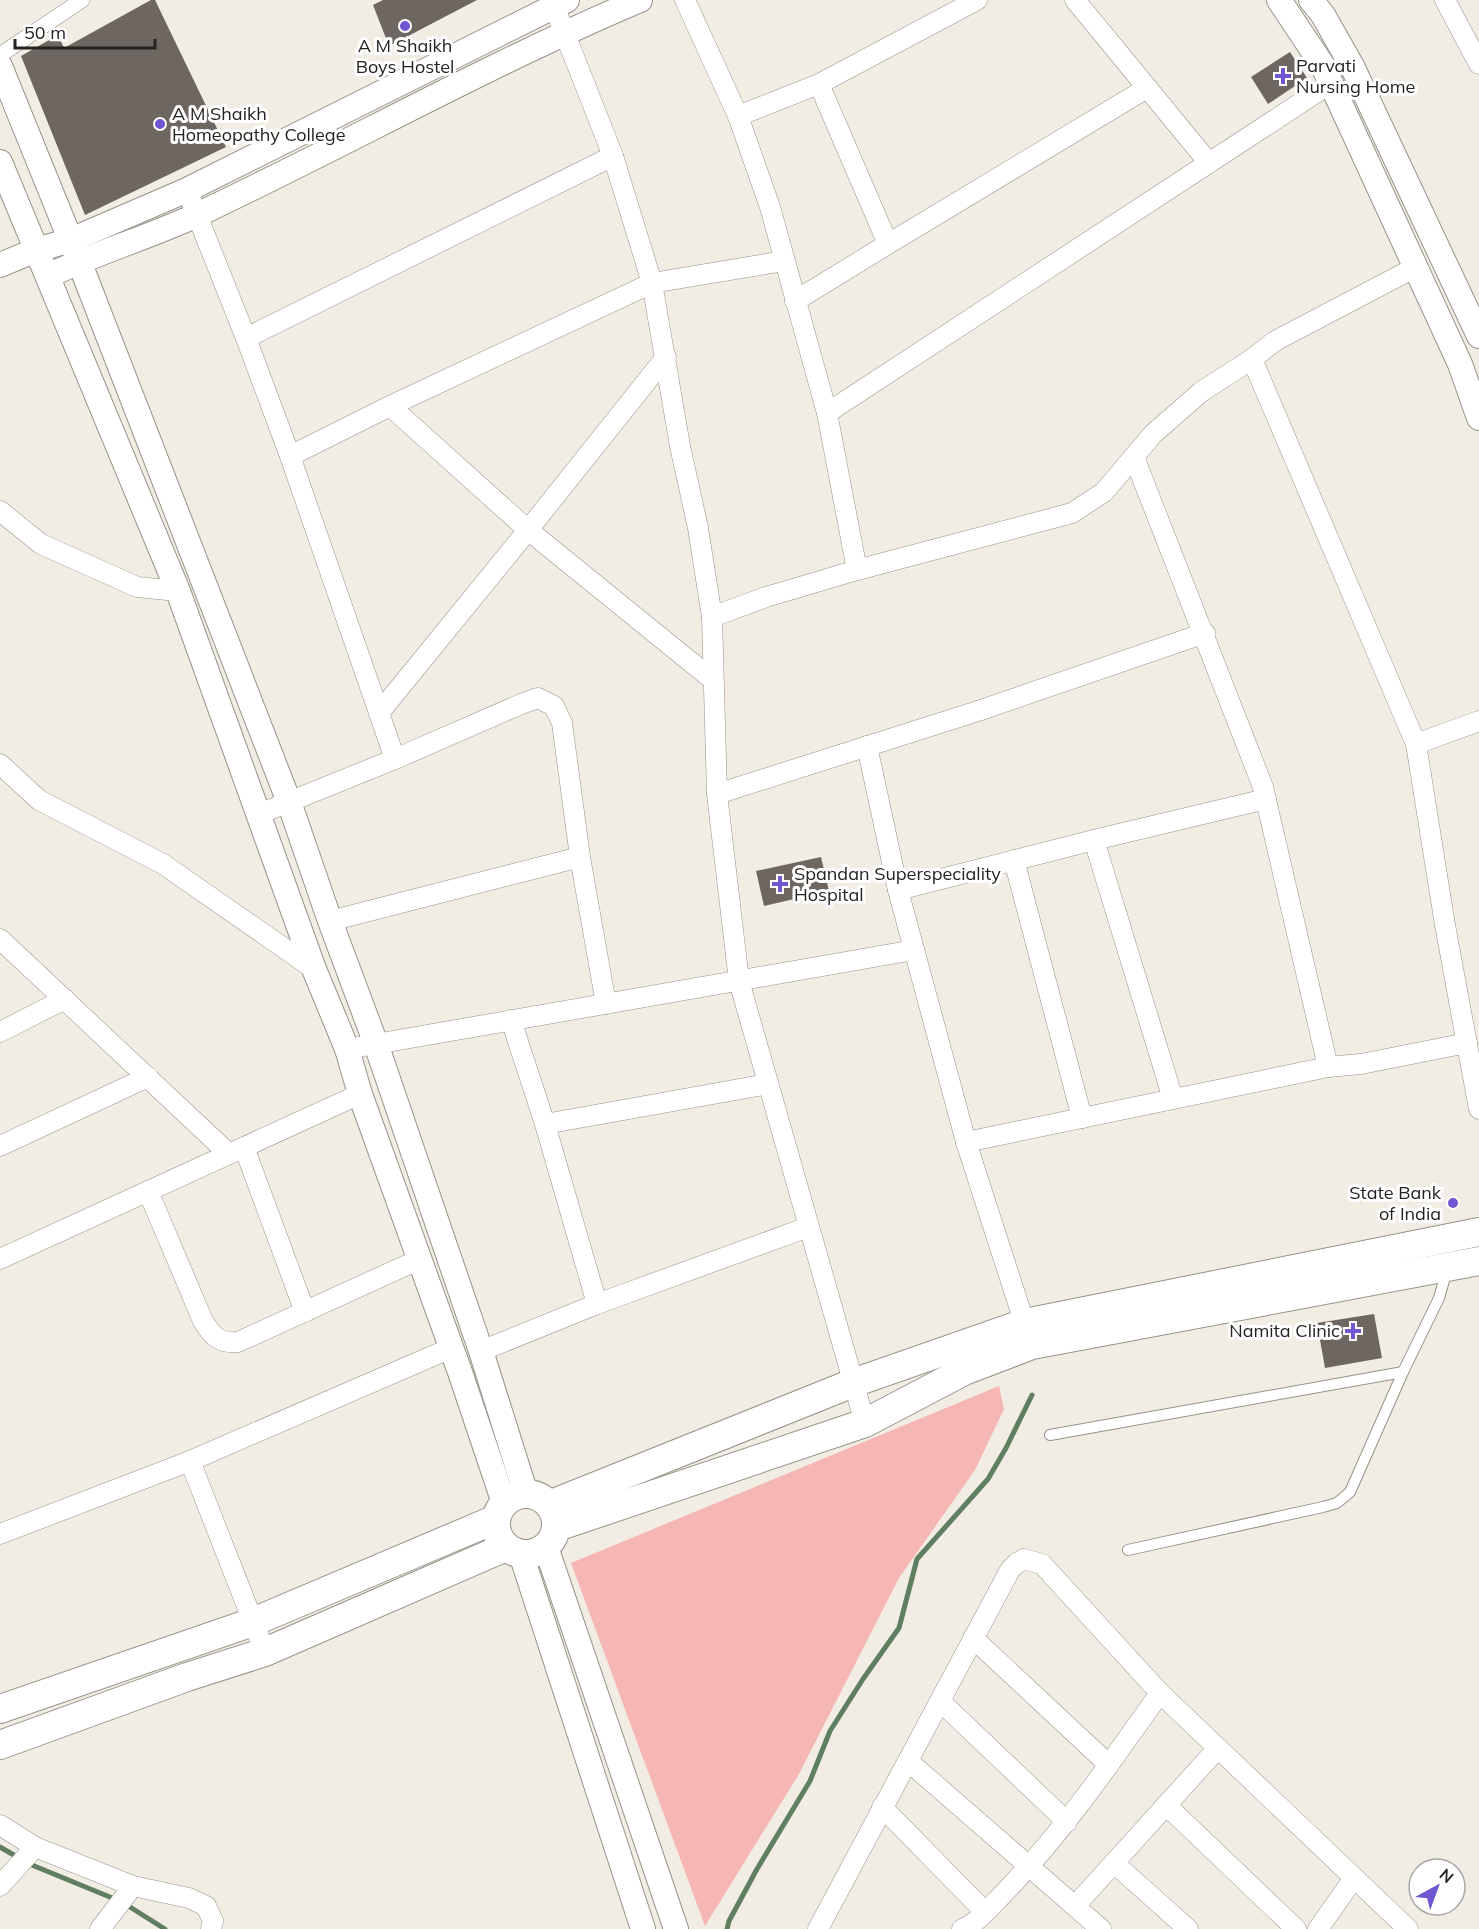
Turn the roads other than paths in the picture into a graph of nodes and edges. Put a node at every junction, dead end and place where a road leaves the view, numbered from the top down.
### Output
1 (82, 0) edge
2 (640, 0) edge
3 (685, 0) edge
4 (977, 0) edge
5 (1075, 0) edge
6 (1279, 0) edge
7 (1311, 0) edge
8 (1445, 0) edge
9 (561, 3) edge
10 (564, 32) junction
11 (0, 55) edge
12 (1479, 64) edge
13 (0, 66) edge
14 (1331, 83) junction
15 (819, 84) junction
16 (1147, 88) junction
17 (738, 116) junction
18 (613, 156) junction
19 (0, 162) edge
20 (1209, 164) junction
21 (187, 190) junction
22 (197, 215) junction
23 (888, 244) junction
24 (36, 250) junction
25 (75, 250) junction
26 (784, 261) junction
27 (0, 265) edge
28 (1416, 267) junction
29 (48, 276) junction
30 (652, 283) junction
31 (795, 301) junction
32 (1478, 327) edge
33 (246, 338) junction
34 (666, 357) junction
35 (1252, 359) junction
36 (390, 405) junction
37 (827, 413) junction
38 (1479, 418) edge
39 (290, 456) junction
40 (1134, 457) junction
41 (0, 511) edge
42 (528, 530) junction
43 (857, 570) junction
44 (178, 591) junction
45 (712, 617) junction
46 (1205, 633) junction
47 (713, 680) junction
48 (379, 713) junction
49 (1479, 721) edge
50 (1416, 744) junction
51 (867, 746) junction
52 (395, 759) junction
53 (0, 764) edge
54 (717, 794) junction
55 (1266, 799) junction
56 (289, 802) junction
57 (259, 814) junction
58 (1094, 840) junction
59 (580, 857) junction
60 (1014, 860) junction
61 (898, 890) junction
62 (330, 921) junction
63 (0, 939) edge
64 (914, 950) junction
65 (314, 969) junction
66 (739, 981) junction
67 (65, 999) junction
68 (606, 1004) junction
69 (511, 1020) junction
70 (0, 1032) edge
71 (1467, 1043) junction
72 (376, 1044) junction
73 (346, 1049) junction
74 (1328, 1067) junction
75 (148, 1077) junction
76 (768, 1084) junction
77 (360, 1094) junction
78 (1173, 1099) junction
79 (1479, 1109) edge
80 (1082, 1118) junction
81 (545, 1124) junction
82 (966, 1142) junction
83 (0, 1146) edge
84 (237, 1150) junction
85 (148, 1191) junction
86 (808, 1227) junction
87 (1479, 1232) edge
88 (0, 1258) edge
89 (420, 1259) junction
90 (1479, 1261) edge
91 (1447, 1267) junction
92 (597, 1304) junction
93 (305, 1312) junction
94 (1028, 1334) junction
95 (451, 1348) junction
96 (481, 1352) junction
97 (1403, 1372) junction
98 (853, 1383) junction
99 (865, 1423) junction
100 (1050, 1435) dead end
101 (190, 1461) junction
102 (526, 1525) junction
103 (0, 1534) edge
104 (1128, 1550) dead end
105 (253, 1622) junction
106 (973, 1638) junction
107 (265, 1652) junction
108 (1160, 1693) junction
109 (940, 1701) junction
110 (0, 1709) edge
111 (0, 1745) edge
112 (1218, 1748) junction
113 (908, 1761) junction
114 (1109, 1765) junction
115 (1166, 1805) junction
116 (882, 1807) junction
117 (1067, 1822) junction
118 (0, 1826) edge
119 (35, 1847) junction
120 (1113, 1863) junction
121 (1030, 1867) junction
122 (1354, 1878) junction
123 (0, 1886) edge
124 (133, 1886) junction
125 (1075, 1906) junction
126 (985, 1912) junction
127 (965, 1928) edge
128 (100, 1929) edge
129 (211, 1929) edge
130 (643, 1929) edge
131 (676, 1929) edge
132 (818, 1929) edge
133 (1101, 1929) edge
134 (1188, 1929) edge
135 (1296, 1929) edge
136 (1318, 1929) edge
137 (1408, 1929) edge

1 - 11 street
2 - 10 street
3 - 17 street
4 - 15 street
5 - 16 street
6 - 14 street
7 - 32 street
8 - 12 street
9 - 10 street
9 - 21 street
10 - 18 street
10 - 22 street
13 - 25 street
14 - 20 street
14 - 28 street
15 - 17 street
15 - 23 street
16 - 20 street
16 - 23 street
17 - 26 street
18 - 30 street
18 - 33 street
19 - 24 street
20 - 37 street
21 - 22 street
21 - 25 street
22 - 25 street
22 - 33 street
23 - 31 street
24 - 25 street
24 - 27 street
24 - 29 street
25 - 29 street
25 - 56 street
26 - 30 street
26 - 31 street
28 - 35 street
28 - 38 street
29 - 44 street
30 - 34 street
30 - 36 street
31 - 37 street
33 - 39 street
34 - 42 street
34 - 45 street
35 - 40 street
35 - 50 street
36 - 39 street
36 - 42 street
37 - 43 street
39 - 48 street
40 - 43 street
40 - 46 street
41 - 44 street
42 - 47 street
42 - 48 street
43 - 45 street
44 - 57 street
45 - 47 street
46 - 51 street
46 - 55 street
47 - 54 street
48 - 52 street
49 - 50 street
50 - 71 street
51 - 54 street
51 - 61 street
52 - 56 street
52 - 59 street
53 - 65 street
54 - 66 street
55 - 58 street
55 - 74 street
56 - 57 street
56 - 62 street
57 - 65 street
58 - 60 street
58 - 78 street
59 - 62 street
59 - 68 street
60 - 61 street
60 - 80 street
61 - 64 street
62 - 72 street
63 - 67 street
64 - 66 street
64 - 82 street
65 - 73 street
66 - 68 street
66 - 76 street
67 - 70 street
67 - 75 street
68 - 69 street
69 - 72 street
69 - 81 street
71 - 74 street
71 - 79 street
72 - 73 street
72 - 96 street
73 - 77 street
74 - 78 street
75 - 83 street
75 - 84 street
76 - 81 street
76 - 86 street
77 - 84 street
77 - 89 street
78 - 80 street
80 - 82 street
81 - 92 street
82 - 94 street
84 - 85 street
84 - 93 street
85 - 88 street
85 - 93 street
86 - 92 street
86 - 98 street
87 - 94 main road
89 - 93 street
89 - 95 street
90 - 91 main road
91 - 94 main road
91 - 97 lane
92 - 96 street
94 - 98 main road
94 - 99 main road
95 - 101 street
95 - 102 street
96 - 102 street
97 - 100 lane
97 - 104 lane
98 - 99 street
98 - 102 main road
99 - 102 main road
101 - 103 street
101 - 105 street
102 - 105 main road
102 - 107 main road
102 - 130 street
102 - 131 street
105 - 107 street
105 - 110 main road
106 - 108 street
106 - 109 street
106 - 114 street
107 - 111 main road
108 - 112 street
108 - 114 street
109 - 113 street
109 - 117 street
112 - 115 street
112 - 122 street
113 - 116 street
113 - 121 street
114 - 117 street
115 - 120 street
115 - 135 street
116 - 126 street
116 - 132 street
117 - 121 street
118 - 119 street
119 - 123 street
119 - 124 street
120 - 125 street
120 - 134 street
121 - 125 street
121 - 126 street
122 - 136 street
122 - 137 street
124 - 128 street
124 - 129 street
125 - 133 street
126 - 127 street

